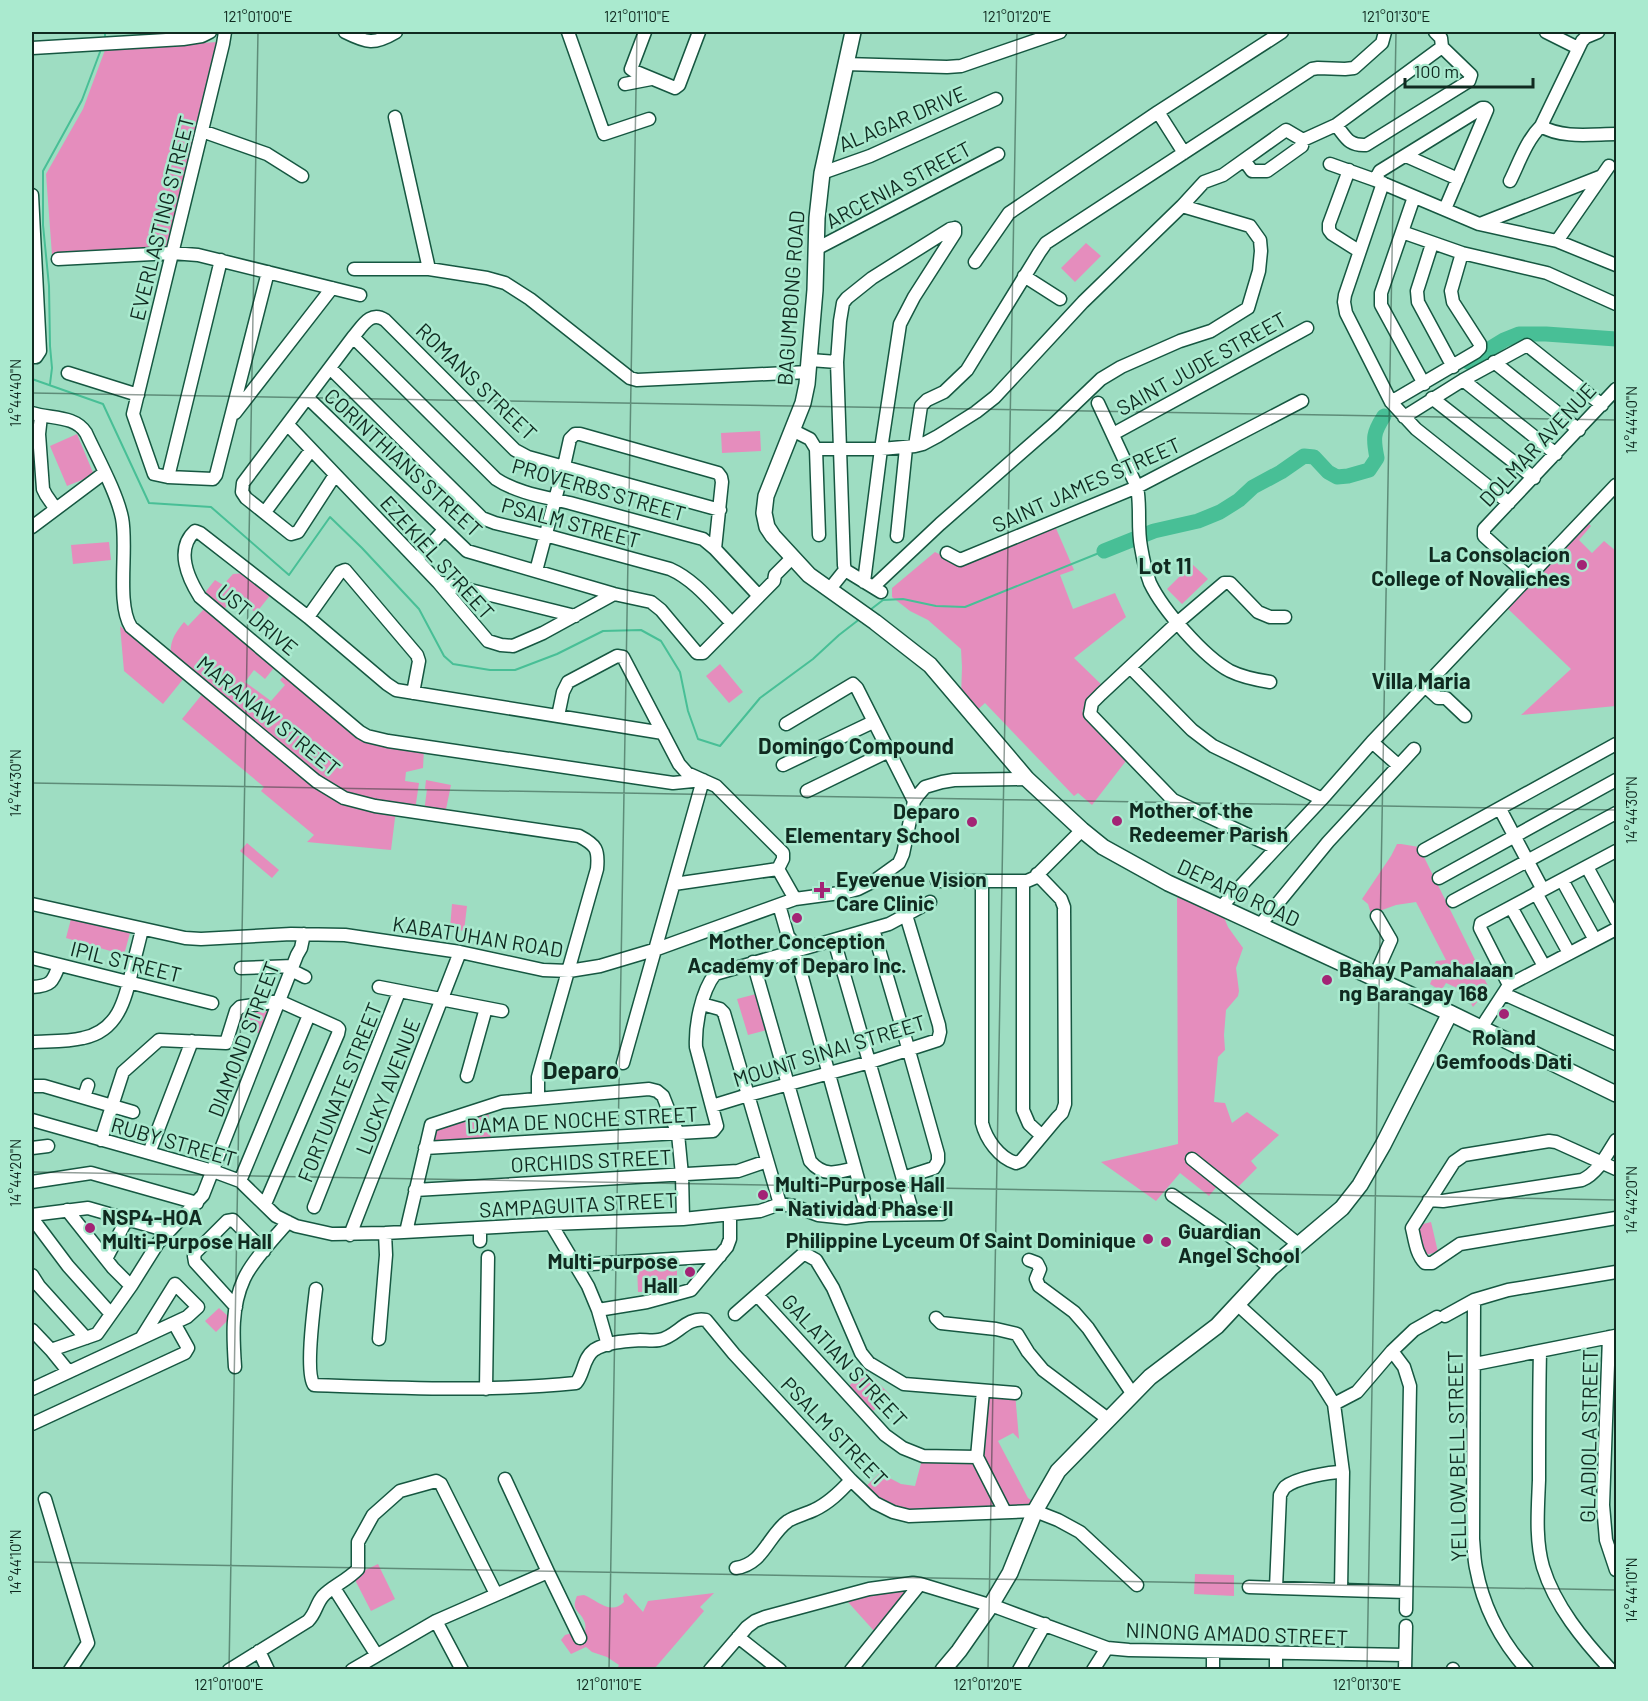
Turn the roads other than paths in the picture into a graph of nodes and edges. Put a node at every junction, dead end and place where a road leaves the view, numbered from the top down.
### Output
1 (73, 32) edge
2 (210, 32) edge
3 (225, 32) edge
4 (345, 32) edge
5 (396, 32) edge
6 (568, 32) edge
7 (645, 32) edge
8 (699, 32) edge
9 (853, 32) edge
10 (1060, 32) edge
11 (1282, 32) edge
12 (1384, 32) edge
13 (1435, 32) edge
14 (1546, 32) edge
15 (1598, 32) edge
16 (74, 45) junction
17 (1442, 46) junction
18 (32, 48) edge
19 (1578, 48) junction
20 (846, 64) junction
21 (651, 79) junction
22 (625, 84) dead end
23 (996, 99) dead end
24 (1158, 112) junction
25 (395, 117) dead end
26 (649, 119) dead end
27 (1336, 125) junction
28 (1541, 126) junction
29 (202, 131) junction
30 (1617, 134) edge
31 (1303, 140) junction
32 (1184, 153) junction
33 (998, 154) dead end
34 (1406, 156) junction
35 (1244, 160) junction
36 (1330, 164) dead end
37 (1349, 170) junction
38 (822, 173) junction
39 (302, 176) dead end
40 (1458, 179) junction
41 (1510, 181) dead end
42 (1379, 182) junction
43 (32, 195) edge
44 (1414, 196) junction
45 (1182, 206) junction
46 (1444, 209) junction
47 (1479, 224) junction
48 (1402, 232) junction
49 (1557, 241) junction
50 (1432, 244) junction
51 (816, 249) junction
52 (1359, 251) junction
53 (172, 253) junction
54 (1462, 253) junction
55 (58, 259) dead end
56 (221, 260) junction
57 (975, 262) dead end
58 (1617, 265) edge
59 (354, 269) dead end
60 (429, 269) junction
61 (268, 272) junction
62 (1024, 276) junction
63 (332, 288) junction
64 (360, 295) dead end
65 (1060, 299) dead end
66 (1617, 304) edge
67 (1307, 328) dead end
68 (353, 337) junction
69 (36, 354) edge
70 (837, 362) junction
71 (1494, 362) junction
72 (810, 366) junction
73 (1453, 367) junction
74 (330, 368) junction
75 (68, 373) dead end
76 (1463, 380) junction
77 (1424, 384) junction
78 (1617, 389) edge
79 (138, 395) junction
80 (308, 398) junction
81 (1432, 398) junction
82 (1302, 401) dead end
83 (1391, 402) junction
84 (1098, 403) dead end
85 (1602, 405) junction
86 (36, 415) edge
87 (232, 416) junction
88 (1404, 417) junction
89 (288, 425) junction
90 (792, 430) junction
91 (1579, 430) junction
92 (1113, 434) junction
93 (911, 447) junction
94 (816, 449) junction
95 (840, 449) junction
96 (881, 449) junction
97 (311, 450) junction
98 (1556, 454) junction
99 (564, 466) junction
100 (104, 473) junction
101 (335, 475) junction
102 (168, 477) junction
103 (1534, 478) junction
104 (1617, 485) edge
105 (1137, 487) junction
106 (555, 500) junction
107 (1509, 503) junction
108 (55, 508) junction
109 (720, 510) junction
110 (265, 513) junction
111 (32, 527) edge
112 (444, 530) junction
113 (546, 535) junction
114 (819, 535) dead end
115 (897, 536) dead end
116 (716, 549) junction
117 (947, 553) dead end
118 (417, 559) junction
119 (795, 561) junction
120 (845, 570) junction
121 (536, 571) junction
122 (1529, 577) junction
123 (438, 582) junction
124 (873, 587) junction
125 (828, 590) junction
126 (614, 594) junction
127 (759, 596) junction
128 (575, 616) junction
129 (308, 617) junction
130 (1285, 617) dead end
131 (875, 622) joint
132 (732, 623) junction
133 (1177, 623) junction
134 (1130, 667) junction
135 (1270, 682) dead end
136 (1425, 686) junction
137 (412, 693) junction
138 (558, 716) junction
139 (1465, 716) dead end
140 (873, 722) junction
141 (786, 724) dead end
142 (663, 733) junction
143 (1372, 742) junction
144 (1617, 744) edge
145 (1414, 749) dead end
146 (889, 752) junction
147 (783, 765) dead end
148 (1398, 765) junction
149 (1027, 779) junction
150 (704, 780) junction
151 (1617, 780) edge
152 (807, 791) dead end
153 (1323, 799) junction
154 (914, 801) junction
155 (1500, 809) junction
156 (1617, 813) edge
157 (1082, 830) junction
158 (1514, 836) junction
159 (1276, 848) junction
160 (1424, 850) dead end
161 (1616, 854) edge
162 (1528, 861) junction
163 (1587, 867) junction
164 (778, 869) junction
165 (1037, 874) junction
166 (1439, 878) dead end
167 (1562, 880) junction
168 (937, 881) dead end
169 (982, 882) junction
170 (1023, 882) junction
171 (674, 884) junction
172 (1540, 891) junction
173 (1453, 901) dead end
174 (787, 902) junction
175 (930, 902) dead end
176 (32, 904) edge
177 (1221, 907) junction
178 (1511, 907) junction
179 (906, 915) junction
180 (1377, 916) dead end
181 (1617, 920) edge
182 (1260, 925) junction
183 (1617, 928) edge
184 (142, 929) junction
185 (873, 929) junction
186 (300, 934) junction
187 (834, 940) junction
188 (1595, 940) junction
189 (794, 946) junction
190 (657, 949) junction
191 (460, 952) junction
192 (1569, 952) junction
193 (32, 958) edge
194 (753, 962) junction
195 (294, 963) junction
196 (59, 965) junction
197 (1544, 966) junction
198 (241, 968) dead end
199 (569, 971) junction
200 (305, 976) dead end
201 (1374, 978) junction
202 (129, 983) junction
203 (32, 987) edge
204 (379, 987) dead end
205 (1506, 990) junction
206 (399, 992) junction
207 (442, 1000) junction
208 (279, 1001) junction
209 (212, 1003) dead end
210 (702, 1004) junction
211 (486, 1008) junction
212 (502, 1011) dead end
213 (1450, 1013) junction
214 (309, 1015) junction
215 (1481, 1029) junction
216 (192, 1041) junction
217 (32, 1042) edge
218 (1617, 1044) edge
219 (909, 1050) junction
220 (623, 1062) dead end
221 (870, 1062) junction
222 (829, 1073) junction
223 (467, 1076) dead end
224 (788, 1084) junction
225 (88, 1085) dead end
226 (32, 1086) edge
227 (1617, 1094) edge
228 (748, 1095) junction
229 (84, 1097) junction
230 (538, 1098) junction
231 (112, 1106) junction
232 (712, 1106) junction
233 (133, 1112) dead end
234 (32, 1120) edge
235 (678, 1134) junction
236 (1042, 1136) junction
237 (101, 1140) junction
238 (1617, 1140) edge
239 (48, 1146) dead end
240 (32, 1148) edge
241 (426, 1148) junction
242 (149, 1153) junction
243 (1192, 1159) dead end
244 (767, 1161) junction
245 (1602, 1163) junction
246 (855, 1168) junction
247 (1617, 1169) edge
248 (213, 1171) junction
249 (682, 1174) junction
250 (903, 1178) junction
251 (240, 1181) junction
252 (32, 1182) edge
253 (416, 1190) junction
254 (1172, 1195) dead end
255 (1430, 1200) junction
256 (197, 1203) junction
257 (265, 1204) junction
258 (780, 1204) junction
259 (314, 1207) dead end
260 (67, 1210) junction
261 (913, 1214) junction
262 (942, 1214) dead end
263 (730, 1215) junction
264 (868, 1215) junction
265 (32, 1217) edge
266 (683, 1218) junction
267 (1617, 1218) edge
268 (127, 1219) junction
269 (288, 1222) junction
270 (550, 1224) junction
271 (168, 1231) junction
272 (406, 1232) junction
273 (386, 1233) junction
274 (356, 1234) junction
275 (1298, 1244) junction
276 (264, 1251) junction
277 (720, 1256) junction
278 (488, 1257) dead end
279 (106, 1259) junction
280 (1029, 1260) dead end
281 (576, 1265) junction
282 (1271, 1268) junction
283 (1617, 1272) edge
284 (32, 1275) edge
285 (131, 1286) junction
286 (316, 1289) dead end
287 (758, 1295) junction
288 (1474, 1300) junction
289 (1237, 1304) junction
290 (236, 1307) junction
291 (598, 1310) junction
292 (111, 1314) junction
293 (735, 1314) dead end
294 (936, 1318) dead end
295 (174, 1323) junction
296 (32, 1330) edge
297 (1613, 1336) edge
298 (142, 1337) junction
299 (86, 1338) junction
300 (379, 1339) dead end
301 (36, 1342) edge
302 (608, 1345) junction
303 (51, 1350) junction
304 (1540, 1351) junction
305 (1392, 1352) junction
306 (1475, 1364) junction
307 (235, 1367) dead end
308 (68, 1371) junction
309 (32, 1389) edge
310 (486, 1389) junction
311 (983, 1391) junction
312 (1015, 1393) dead end
313 (1132, 1393) junction
314 (1334, 1404) junction
315 (1108, 1419) junction
316 (32, 1424) edge
317 (977, 1457) junction
318 (1343, 1472) junction
319 (505, 1479) dead end
320 (851, 1480) junction
321 (45, 1499) dead end
322 (1035, 1511) junction
323 (1005, 1512) junction
324 (736, 1568) dead end
325 (1617, 1570) edge
326 (548, 1572) junction
327 (920, 1584) junction
328 (1137, 1585) dead end
329 (1249, 1587) dead end
330 (334, 1588) junction
331 (1276, 1588) junction
332 (1341, 1590) junction
333 (1406, 1592) junction
334 (496, 1594) junction
335 (991, 1605) junction
336 (1406, 1610) dead end
337 (436, 1621) junction
338 (1045, 1624) junction
339 (1406, 1626) dead end
340 (738, 1637) junction
341 (580, 1638) dead end
342 (1107, 1648) junction
343 (259, 1651) junction
344 (1213, 1652) junction
345 (376, 1654) junction
346 (1276, 1654) junction
347 (1344, 1655) junction
348 (1405, 1655) junction
349 (70, 1670) edge
350 (229, 1670) edge
351 (268, 1670) edge
352 (352, 1670) edge
353 (462, 1670) edge
354 (710, 1670) edge
355 (780, 1670) edge
356 (851, 1670) edge
357 (943, 1670) edge
358 (1019, 1670) edge
359 (1093, 1670) edge
360 (1213, 1670) edge
361 (1276, 1670) edge
362 (1343, 1670) edge
363 (1405, 1670) edge
364 (1527, 1670) edge
365 (1611, 1670) edge

1 - 16 street
2 - 16 street
3 - 29 street, EVERLASTING STREET
4 - 5 street
6 - 26 street
7 - 21 street
8 - 21 street
9 - 20 main road, BAGUMBONG ROAD
10 - 20 street
11 - 24 street
12 - 32 street
13 - 17 street
14 - 19 street
15 - 19 street
16 - 18 street
17 - 27 street
17 - 27 street
19 - 28 street
20 - 38 main road, BAGUMBONG ROAD
21 - 22 street
23 - 38 street, ALAGAR DRIVE
24 - 32 street
24 - 57 street
25 - 60 street
27 - 31 street
28 - 30 street
28 - 41 street
29 - 39 street
29 - 53 street, EVERLASTING STREET
31 - 35 street
31 - 35 street
32 - 62 street
33 - 51 street, ARCENIA STREET
34 - 40 street
34 - 40 street
34 - 42 street
35 - 45 street
36 - 37 street
37 - 42 street
37 - 52 street
38 - 51 main road, BAGUMBONG ROAD
40 - 46 street
42 - 44 street
42 - 52 street
43 - 69 street
44 - 46 street
44 - 48 street
45 - 93 street
45 - 124 street
46 - 47 street
47 - 49 street
47 - 49 street
48 - 50 street
48 - 77 street
49 - 58 street
50 - 54 street
50 - 73 street
51 - 72 main road, BAGUMBONG ROAD
52 - 83 street
53 - 55 street
53 - 56 street
53 - 79 street, EVERLASTING STREET
54 - 66 street
54 - 73 street
56 - 61 street
56 - 102 street
59 - 60 street
60 - 72 street
61 - 63 street
61 - 87 street
62 - 65 street
62 - 93 street
63 - 64 street
63 - 87 street
67 - 92 street, SAINT JUDE STREET
68 - 74 street
68 - 99 street, ROMANS STREET
68 - 106 street, PROVERBS STREET
70 - 72 street
70 - 95 street
70 - 96 street
71 - 76 street
71 - 85 street
71 - 91 street
72 - 90 main road, BAGUMBONG ROAD
73 - 77 street
74 - 80 street
74 - 113 street, PSALM STREET
75 - 79 street
76 - 81 street
76 - 98 street
77 - 83 street
78 - 85 street, DOLMAR AVENUE
79 - 102 street, EVERLASTING STREET
80 - 89 street
80 - 112 street, CORINTHIANS STREET
81 - 88 street
81 - 103 street
82 - 105 street, SAINT JAMES STREET
83 - 88 street
84 - 92 street
85 - 91 street, DOLMAR AVENUE
86 - 100 street, MARANAW STREET
86 - 108 street
87 - 102 street
88 - 107 street
89 - 97 street, EZEKIEL STREET
89 - 110 street
90 - 94 street
90 - 119 main road, BAGUMBONG ROAD
91 - 98 street, DOLMAR AVENUE
92 - 105 street
93 - 96 street
93 - 115 street
94 - 95 street
94 - 114 street
95 - 96 street
95 - 120 street
96 - 124 street
97 - 101 street, EZEKIEL STREET
97 - 110 street
98 - 103 street, DOLMAR AVENUE
99 - 106 street, ROMANS STREET
99 - 109 street, ROMANS STREET
99 - 109 street, ROMANS STREET
100 - 108 street
100 - 199 street, MARANAW STREET
101 - 110 street
101 - 118 street, EZEKIEL STREET
103 - 107 street, DOLMAR AVENUE
104 - 122 street
105 - 117 street, SAINT JAMES STREET
105 - 133 street
106 - 113 street, ROMANS STREET
106 - 116 street, PROVERBS STREET
107 - 122 street, DOLMAR AVENUE
108 - 111 street
109 - 116 street
112 - 118 street
112 - 121 street, CORINTHIANS STREET
113 - 121 street, ROMANS STREET
113 - 132 street, PSALM STREET
116 - 127 street, PROVERBS STREET
118 - 123 street, EZEKIEL STREET
119 - 125 main road, BAGUMBONG ROAD
119 - 127 street
120 - 124 street
120 - 125 street
121 - 126 street, CORINTHIANS STREET
122 - 136 street
123 - 128 street
123 - 128 street, EZEKIEL STREET
125 - 131 main road, BAGUMBONG ROAD
126 - 128 street, EZEKIEL STREET
126 - 132 street, CORINTHIANS STREET
127 - 132 street
129 - 137 street, UST DRIVE
129 - 137 street
129 - 150 street, UST DRIVE
130 - 133 street
131 - 149 main road, DEPARO ROAD
133 - 134 street
133 - 135 street
134 - 153 street
134 - 159 street
136 - 139 street
136 - 143 street
137 - 138 street, UST DRIVE
138 - 142 street, UST DRIVE
138 - 142 street
140 - 141 street
140 - 146 street
140 - 147 street
142 - 150 street
143 - 148 street
143 - 153 street
144 - 155 street
145 - 148 street
146 - 152 street
146 - 154 street
148 - 182 street
149 - 154 street
149 - 157 main road, DEPARO ROAD
150 - 164 street
150 - 171 street
151 - 158 street
153 - 159 street
154 - 174 street, KABATUHAN ROAD
155 - 158 street
155 - 160 street
156 - 162 street
157 - 165 street
157 - 177 main road, DEPARO ROAD
158 - 162 street
158 - 166 street
159 - 177 street
161 - 163 street
162 - 172 street
162 - 173 street
163 - 167 street
163 - 181 street
164 - 171 street
164 - 174 street
165 - 170 street
165 - 236 street
167 - 172 street
167 - 188 street
168 - 169 street
169 - 170 street
169 - 236 street
170 - 236 street
171 - 190 street
172 - 178 street
172 - 192 street
174 - 189 street
174 - 190 street, KABATUHAN ROAD
175 - 179 street
176 - 184 street, KABATUHAN ROAD
177 - 182 main road, DEPARO ROAD
178 - 197 street
178 - 205 street
179 - 185 street
179 - 219 street, MOUNT SINAI STREET
180 - 201 street
182 - 201 main road, DEPARO ROAD
183 - 188 street
184 - 186 street, KABATUHAN ROAD
184 - 202 street
185 - 187 street
185 - 219 street
186 - 191 street, KABATUHAN ROAD
186 - 195 street, DIAMOND STREET
187 - 189 street
187 - 221 street
188 - 192 street
189 - 194 street
189 - 222 street
190 - 199 street, KABATUHAN ROAD
190 - 220 street
191 - 199 street, KABATUHAN ROAD
191 - 207 street, LUCKY AVENUE
192 - 197 street
193 - 196 street, IPIL STREET
194 - 210 street
194 - 224 street
195 - 198 street
195 - 200 street
195 - 208 street, DIAMOND STREET
196 - 202 street, IPIL STREET
196 - 203 street
197 - 205 street
199 - 230 street, MARANAW STREET
201 - 213 main road, DEPARO ROAD
202 - 209 street, IPIL STREET
202 - 217 street
204 - 206 street
205 - 215 street
205 - 218 street
206 - 207 street
206 - 259 street, FORTUNATE STREET
207 - 211 street
207 - 274 street, LUCKY AVENUE
208 - 214 street
208 - 216 street
208 - 248 street, DIAMOND STREET
210 - 228 street
210 - 232 street
211 - 212 street
211 - 223 street
213 - 215 main road, DEPARO ROAD
213 - 275 main road
214 - 251 street
214 - 257 street
215 - 227 main road, DEPARO ROAD
216 - 231 street
216 - 242 street
219 - 221 street, MOUNT SINAI STREET
219 - 250 street
221 - 222 street, MOUNT SINAI STREET
221 - 250 street
222 - 224 street, MOUNT SINAI STREET
222 - 246 street
224 - 228 street, MOUNT SINAI STREET
224 - 246 street
225 - 229 street
226 - 229 street
228 - 232 street, MOUNT SINAI STREET
228 - 244 street
229 - 231 street
230 - 235 street
230 - 241 street
231 - 233 street
231 - 237 street
232 - 235 street, DAMA DE NOCHE STREET
234 - 237 street, RUBY STREET
235 - 241 street, DAMA DE NOCHE STREET
235 - 249 street
237 - 242 street, RUBY STREET
238 - 245 street
239 - 240 street
241 - 253 street
242 - 248 street, RUBY STREET
243 - 275 street
244 - 249 street, ORCHIDS STREET
244 - 258 street
245 - 247 street
245 - 255 street
245 - 255 street
246 - 264 street
248 - 251 street, RUBY STREET
248 - 256 street, DIAMOND STREET
249 - 253 street, ORCHIDS STREET
249 - 266 street
250 - 261 street
251 - 257 street, RUBY STREET
252 - 256 street
253 - 272 street
254 - 282 street
255 - 267 street
256 - 271 street, DIAMOND STREET
257 - 269 street, RUBY STREET
258 - 263 street, SAMPAGUITA STREET
258 - 264 street
260 - 265 street
260 - 268 street
260 - 279 street
261 - 262 street
261 - 264 street
263 - 266 street, SAMPAGUITA STREET
263 - 277 street
265 - 292 street
266 - 270 street, SAMPAGUITA STREET
268 - 271 street
268 - 279 street
269 - 274 street, RUBY STREET
269 - 276 street
270 - 272 street, SAMPAGUITA STREET
270 - 281 street
271 - 285 street, DIAMOND STREET
272 - 273 street, SAMPAGUITA STREET
273 - 274 street, SAMPAGUITA STREET
273 - 300 street
275 - 282 main road
276 - 290 street
276 - 290 street
277 - 281 street
277 - 291 street
278 - 310 street
279 - 285 street
280 - 313 street
281 - 291 street
282 - 289 main road
283 - 288 street
284 - 299 street
285 - 292 street, DIAMOND STREET
286 - 310 street
287 - 293 street
287 - 311 street
287 - 317 street, GALATIAN STREET
288 - 305 street
288 - 306 street, YELLOW BELL STREET
289 - 313 main road
289 - 314 street
290 - 307 street
291 - 302 street
292 - 299 street, DIAMOND STREET
294 - 315 street
295 - 298 street
295 - 298 street
295 - 316 street
296 - 301 street
297 - 304 street
297 - 325 street, GLADIOLA STREET
298 - 308 street
299 - 303 street
301 - 303 street
302 - 310 street
302 - 320 street, PSALM STREET
303 - 308 street
304 - 306 street
304 - 365 street
305 - 314 street
305 - 333 street
306 - 364 street, YELLOW BELL STREET
308 - 309 street
311 - 312 street
311 - 317 street
313 - 315 main road
314 - 318 street
315 - 322 main road
317 - 323 street
318 - 331 street
318 - 332 street
319 - 326 street
320 - 323 street, PSALM STREET
320 - 324 street
321 - 349 street
322 - 323 street, PSALM STREET
322 - 328 street
322 - 335 main road
326 - 334 street
326 - 341 street
327 - 335 street, NINONG AMADO STREET
327 - 340 street, NINONG AMADO STREET
327 - 356 street
329 - 331 street
330 - 334 street
330 - 343 street
330 - 345 street
331 - 332 street
332 - 333 street
333 - 336 street
334 - 337 street
335 - 338 street, NINONG AMADO STREET
335 - 357 main road
337 - 345 street
337 - 353 street
338 - 342 street, NINONG AMADO STREET
338 - 358 street
339 - 348 street
340 - 354 street, NINONG AMADO STREET
340 - 355 street
342 - 344 street, NINONG AMADO STREET
342 - 359 street
343 - 350 street
343 - 351 street
344 - 346 street, NINONG AMADO STREET
344 - 360 street
345 - 352 street
346 - 347 street, NINONG AMADO STREET
346 - 361 street
347 - 348 street, NINONG AMADO STREET
347 - 362 street
348 - 363 street

